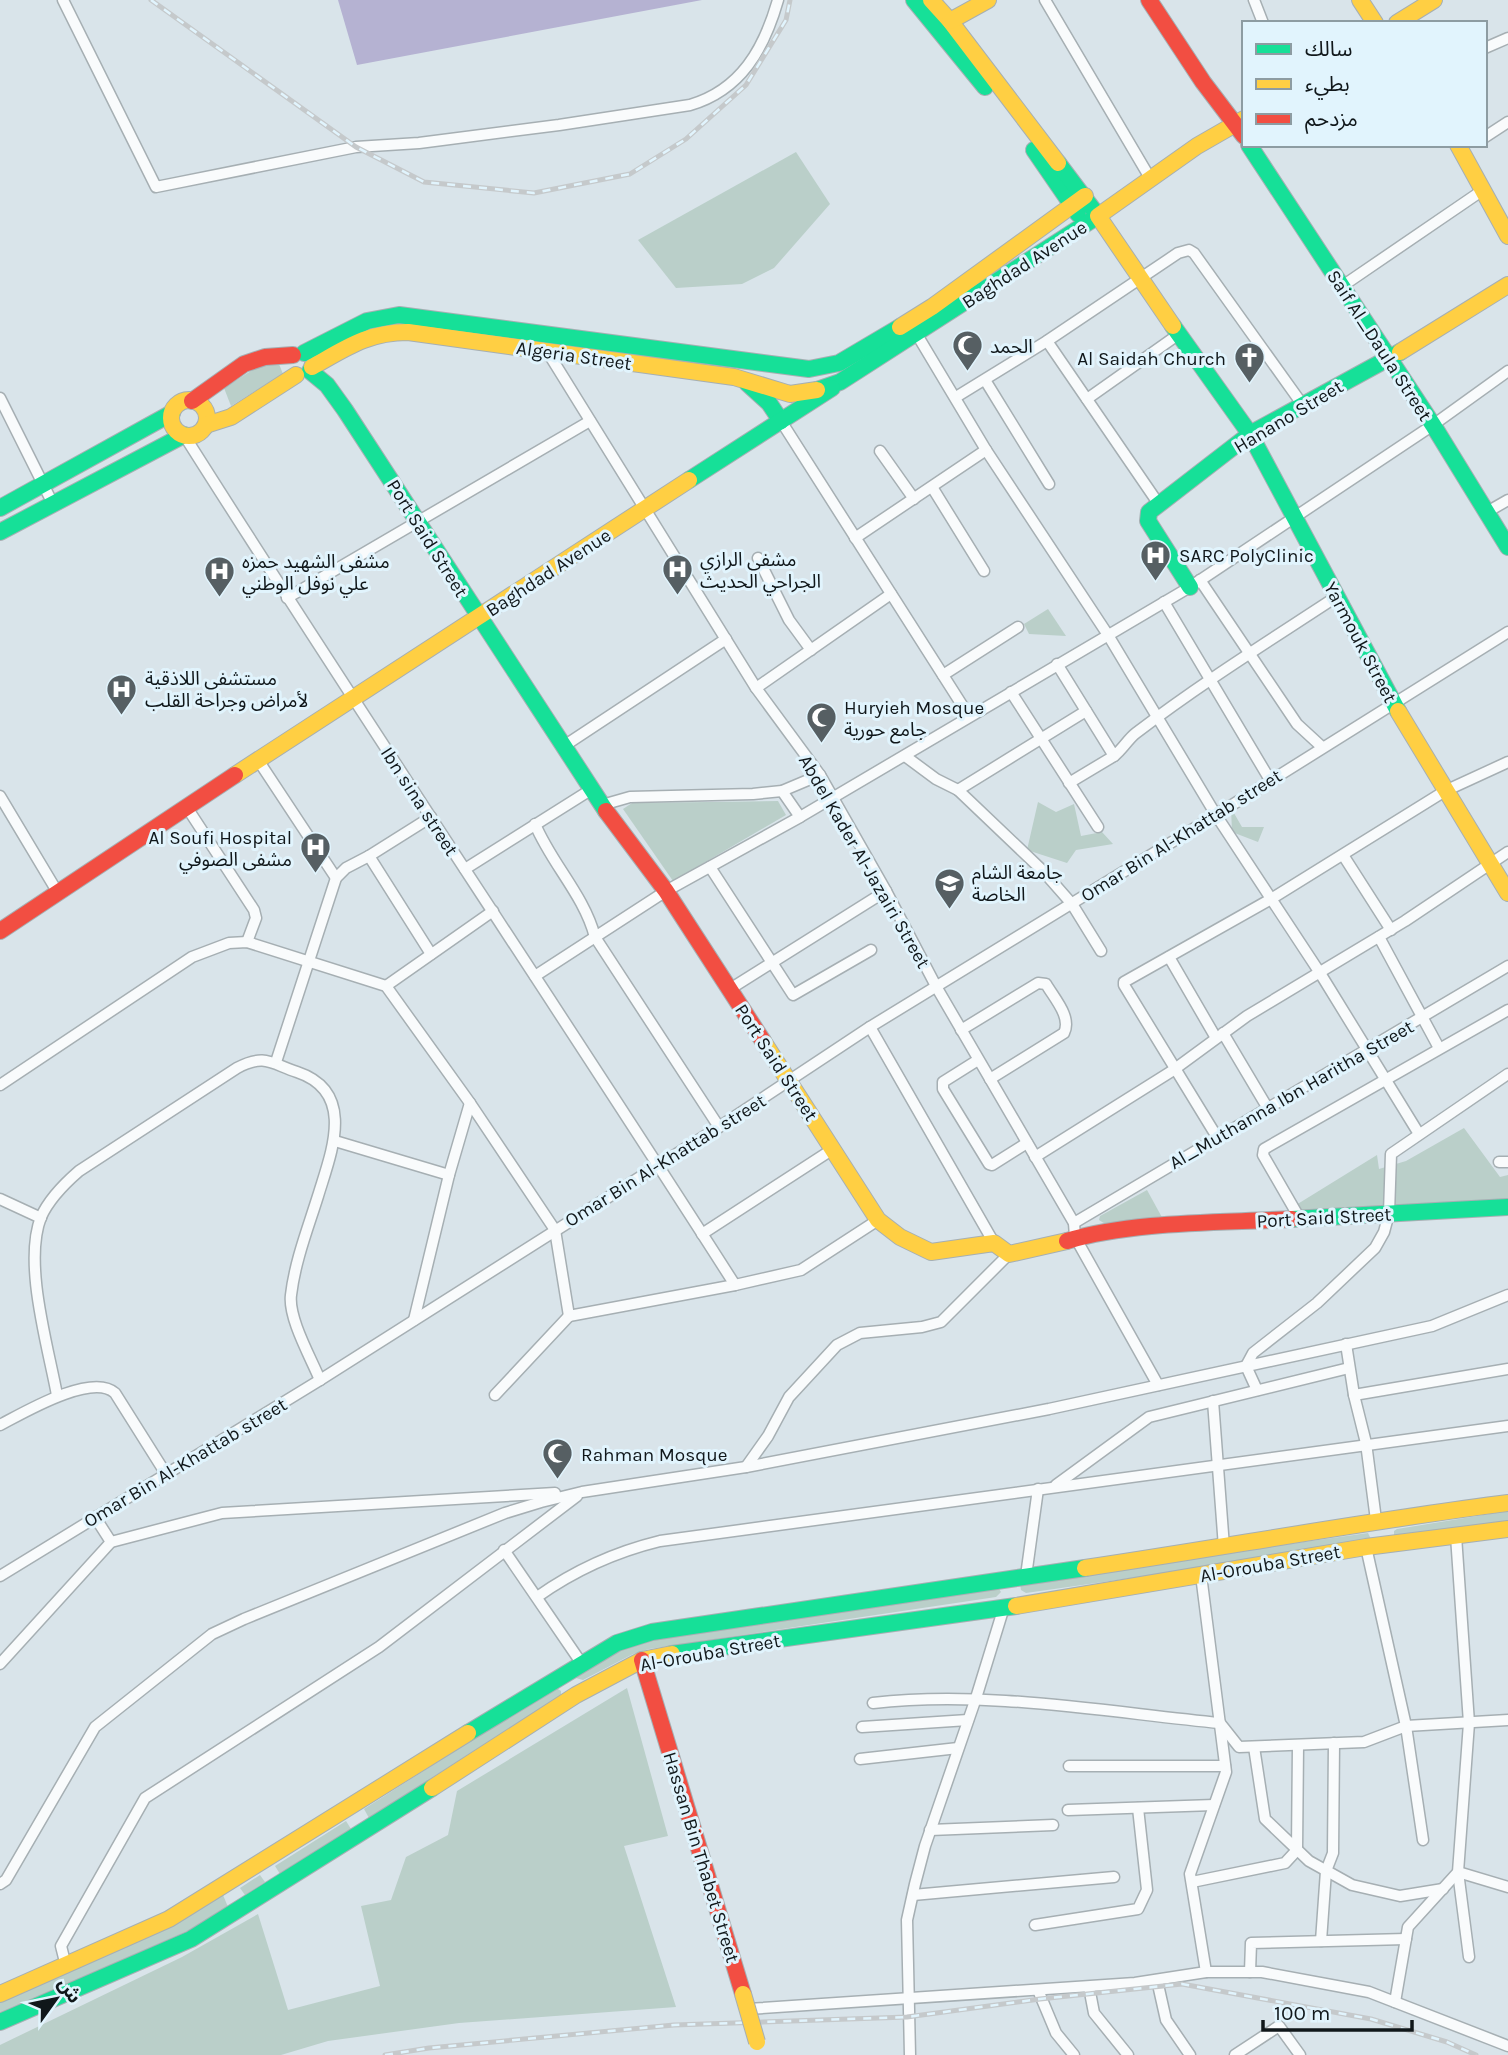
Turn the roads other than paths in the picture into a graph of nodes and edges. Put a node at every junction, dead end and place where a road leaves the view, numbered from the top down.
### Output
1 (62, 0) edge
2 (778, 0) edge
3 (914, 0) edge
4 (931, 0) edge
5 (988, 0) edge
6 (1045, 0) edge
7 (1149, 0) edge
8 (1254, 0) edge
9 (1360, 0) edge
10 (1434, 0) edge
11 (950, 21) junction
12 (1262, 21) edge
13 (1374, 21) edge
14 (1400, 21) edge
15 (1508, 38) edge
16 (1487, 47) edge
17 (1508, 123) edge
18 (1241, 127) edge
19 (1487, 136) edge
20 (1251, 147) edge
21 (1465, 148) edge
22 (1150, 178) junction
23 (1483, 190) junction
24 (1079, 201) junction
25 (1092, 220) junction
26 (1508, 236) edge
27 (1140, 280) junction
28 (1508, 285) edge
29 (1341, 287) junction
30 (409, 315) junction
31 (408, 332) junction
32 (916, 333) junction
33 (539, 334) junction
34 (1179, 334) junction
35 (1047, 341) junction
36 (547, 351) junction
37 (298, 354) junction
38 (1388, 359) junction
39 (835, 366) joint
40 (306, 371) junction
41 (1508, 371) edge
42 (734, 377) junction
43 (985, 380) junction
44 (840, 382) junction
45 (956, 397) junction
46 (0, 398) edge
47 (1087, 399) junction
48 (192, 401) junction
49 (1302, 404) junction
50 (172, 413) junction
51 (590, 421) junction
52 (781, 421) junction
53 (206, 425) junction
54 (1433, 425) junction
55 (1250, 434) junction
56 (184, 435) junction
57 (986, 450) junction
58 (880, 451) dead end
59 (1049, 484) dead end
60 (44, 485) junction
61 (932, 487) junction
62 (914, 499) junction
63 (1508, 500) edge
64 (1158, 503) junction
65 (53, 504) junction
66 (0, 508) edge
67 (645, 508) junction
68 (1487, 512) junction
69 (1295, 518) junction
70 (418, 521) junction
71 (0, 532) edge
72 (855, 538) junction
73 (1508, 547) edge
74 (758, 558) dead end
75 (984, 570) dead end
76 (1195, 583) junction
77 (891, 594) junction
78 (1336, 597) junction
79 (288, 598) junction
80 (1164, 602) junction
81 (478, 618) junction
82 (1018, 627) dead end
83 (1508, 632) edge
84 (1108, 635) junction
85 (726, 639) junction
86 (811, 650) junction
87 (1249, 654) junction
88 (1058, 664) junction
89 (943, 675) junction
90 (1210, 680) junction
91 (756, 688) junction
92 (1011, 692) junction
93 (353, 698) junction
94 (1392, 702) junction
95 (1086, 711) junction
96 (969, 716) junction
97 (1159, 717) junction
98 (1041, 740) junction
99 (564, 746) junction
100 (1322, 747) junction
101 (1114, 755) junction
102 (905, 756) junction
103 (258, 760) junction
104 (1508, 762) edge
105 (820, 775) junction
106 (1270, 780) junction
107 (1069, 783) junction
108 (592, 789) junction
109 (782, 790) junction
110 (958, 790) junction
111 (1446, 791) junction
112 (0, 796) edge
113 (832, 798) junction
114 (186, 806) junction
115 (602, 806) junction
116 (1216, 815) junction
117 (430, 817) junction
118 (800, 817) junction
119 (535, 824) junction
120 (1098, 827) dead end
121 (1508, 852) edge
122 (1343, 855) junction
123 (369, 856) junction
124 (1489, 863) junction
125 (710, 867) junction
126 (465, 869) junction
127 (336, 878) junction
128 (666, 891) junction
129 (886, 891) junction
130 (58, 893) junction
131 (1508, 894) edge
132 (1271, 899) junction
133 (1072, 904) junction
134 (493, 911) junction
135 (1391, 930) junction
136 (0, 931) edge
137 (595, 937) junction
138 (1379, 937) junction
139 (247, 942) junction
140 (871, 950) dead end
141 (1101, 951) dead end
142 (431, 954) junction
143 (1169, 957) junction
144 (309, 963) junction
145 (772, 963) junction
146 (1508, 966) edge
147 (1320, 973) junction
148 (535, 976) junction
149 (386, 986) junction
150 (937, 988) junction
151 (730, 989) junction
152 (1508, 1010) edge
153 (1422, 1017) junction
154 (870, 1027) junction
155 (961, 1030) junction
156 (1219, 1035) junction
157 (1438, 1048) junction
158 (1367, 1049) junction
159 (978, 1060) junction
160 (276, 1062) junction
161 (1175, 1069) junction
162 (1508, 1074) edge
163 (990, 1079) junction
164 (1385, 1079) junction
165 (788, 1081) junction
166 (0, 1085) edge
167 (470, 1103) junction
168 (1267, 1107) junction
169 (719, 1127) junction
170 (1419, 1134) junction
171 (1217, 1137) junction
172 (335, 1141) junction
173 (1027, 1143) junction
174 (834, 1149) junction
175 (1035, 1157) junction
176 (658, 1165) junction
177 (449, 1175) junction
178 (0, 1199) edge
179 (1506, 1207) edge
180 (1389, 1213) junction
181 (41, 1218) junction
182 (1300, 1219) junction
183 (878, 1220) junction
184 (555, 1230) junction
185 (1075, 1230) junction
186 (702, 1234) junction
187 (994, 1243) junction
188 (1009, 1254) junction
189 (735, 1285) junction
190 (1508, 1294) edge
191 (569, 1316) junction
192 (414, 1320) junction
193 (1346, 1344) junction
194 (1246, 1366) junction
195 (1349, 1368) junction
196 (1508, 1369) edge
197 (320, 1380) junction
198 (1158, 1385) junction
199 (1257, 1390) junction
200 (57, 1395) junction
201 (495, 1395) dead end
202 (1354, 1395) junction
203 (1213, 1401) junction
204 (0, 1425) edge
205 (1508, 1426) edge
206 (1366, 1443) junction
207 (1216, 1464) junction
208 (746, 1467) junction
209 (166, 1474) junction
210 (1054, 1487) junction
211 (1038, 1489) junction
212 (582, 1492) junction
213 (1508, 1503) edge
214 (95, 1517) junction
215 (1376, 1520) junction
216 (1508, 1529) edge
217 (1456, 1536) junction
218 (111, 1542) junction
219 (1374, 1546) junction
220 (1224, 1547) junction
221 (504, 1550) junction
222 (1201, 1575) junction
223 (0, 1576) edge
224 (1026, 1576) junction
225 (1004, 1579) junction
226 (537, 1597) junction
227 (1008, 1607) junction
228 (642, 1660) junction
229 (0, 1664) edge
230 (582, 1664) junction
231 (563, 1674) junction
232 (576, 1695) junction
233 (976, 1698) junction
234 (873, 1703) dead end
235 (968, 1720) junction
236 (1508, 1720) edge
237 (1220, 1723) junction
238 (1469, 1723) junction
239 (1406, 1726) junction
240 (862, 1727) dead end
241 (1334, 1743) junction
242 (1298, 1745) junction
243 (1254, 1747) junction
244 (958, 1748) junction
245 (859, 1759) dead end
246 (1069, 1766) dead end
247 (1225, 1766) junction
248 (354, 1804) junction
249 (1214, 1805) junction
250 (1138, 1808) junction
251 (1068, 1810) dead end
252 (1053, 1825) dead end
253 (368, 1830) junction
254 (930, 1830) junction
255 (1423, 1840) dead end
256 (1297, 1850) junction
257 (1326, 1871) junction
258 (1458, 1872) junction
259 (1114, 1877) dead end
260 (1192, 1882) junction
261 (226, 1883) junction
262 (0, 1884) edge
263 (1508, 1887) edge
264 (1443, 1889) junction
265 (912, 1895) junction
266 (242, 1907) junction
267 (1035, 1925) dead end
268 (1406, 1939) junction
269 (1321, 1941) junction
270 (1469, 1957) dead end
271 (66, 1966) junction
272 (1206, 1972) junction
273 (1250, 1972) junction
274 (1157, 1980) junction
275 (1089, 1987) junction
276 (1038, 1990) junction
277 (0, 1994) edge
278 (907, 1999) junction
279 (745, 2001) junction
280 (1395, 2001) junction
281 (0, 2022) edge
282 (1508, 2046) edge
283 (759, 2048) edge
284 (1241, 2053) edge
285 (910, 2055) edge
286 (1074, 2055) edge
287 (1128, 2055) edge
288 (1190, 2055) edge
289 (1300, 2055) edge
290 (1498, 2055) edge

1 - 2 street
3 - 24 main road
4 - 11 main road
5 - 11 main road
6 - 22 street
7 - 18 main road
8 - 12 street
9 - 13 main road
10 - 14 main road
11 - 24 main road
15 - 16 street
17 - 19 street
18 - 22 main road, Baghdad Avenue
20 - 29 main road, Saif Al_Daula Street
21 - 23 main road
22 - 25 main road, Baghdad Avenue
23 - 26 main road
23 - 29 street
24 - 25 main road, Yarmouk Street
24 - 39 main road, Baghdad Avenue
25 - 27 main road, Yarmouk Street
25 - 32 main road, Baghdad Avenue
27 - 34 main road, Yarmouk Street
27 - 35 street
27 - 49 street
28 - 38 main road, Hanano Street
29 - 38 main road, Saif Al_Daula Street
30 - 31 main road
30 - 33 main road, Algeria Street
30 - 37 main road, Algeria Street
31 - 36 main road, Algeria Street
31 - 40 main road, Algeria Street
32 - 44 main road, Baghdad Avenue
32 - 45 street
33 - 36 main road
33 - 39 main road, Algeria Street
34 - 47 street
34 - 55 main road, Yarmouk Street
35 - 43 street
35 - 47 street
36 - 42 main road, Algeria Street
36 - 51 street, Abdel Kader Al-Jazairi Street
37 - 40 main road, Port Said Street
37 - 48 main road, Algeria Street
38 - 49 main road, Hanano Street
38 - 54 main road, Saif Al_Daula Street
40 - 53 main road, Algeria Street
40 - 70 main road, Port Said Street
41 - 54 street
42 - 44 main road, Algeria Street
42 - 52 main road
43 - 45 street
43 - 59 street
44 - 52 main road, Baghdad Avenue
45 - 57 street
46 - 60 street
47 - 64 street
48 - 50 main road
48 - 53 main road
49 - 55 main road, Hanano Street
50 - 56 main road
50 - 60 main road
51 - 67 street, Abdel Kader Al-Jazairi Street
51 - 70 street
52 - 67 main road, Baghdad Avenue
52 - 72 street
53 - 56 main road
54 - 68 main road, Saif Al_Daula Street
54 - 69 street
55 - 64 main road, Hanano Street
55 - 69 main road, Yarmouk Street
56 - 65 main road
56 - 79 street, Ibn sina street
57 - 61 street
57 - 84 street
58 - 62 street
60 - 65 street
60 - 66 main road
61 - 62 street
61 - 75 street
62 - 72 street
63 - 68 street
64 - 76 main road
65 - 71 main road
67 - 81 main road, Baghdad Avenue
67 - 85 street, Abdel Kader Al-Jazairi Street
68 - 73 main road, Saif Al_Daula Street
69 - 76 street
69 - 78 main road, Yarmouk Street
70 - 79 street
70 - 81 main road, Port Said Street
72 - 77 street
74 - 86 street
76 - 80 street
76 - 87 street
77 - 86 street
77 - 89 street
78 - 87 street
78 - 94 main road, Yarmouk Street
79 - 93 street, Ibn sina street
80 - 84 street
80 - 90 street
81 - 93 main road, Baghdad Avenue
81 - 99 main road, Port Said Street
82 - 89 street
83 - 94 street, Omar Bin Al-Khattab street
84 - 88 street
84 - 97 street
85 - 91 street, Abdel Kader Al-Jazairi Street
85 - 99 street
86 - 91 street
87 - 90 street
87 - 100 street
88 - 92 street
88 - 95 street
89 - 96 street
90 - 97 street
90 - 106 street
91 - 105 street, Abdel Kader Al-Jazairi Street
92 - 96 street
92 - 98 street
93 - 103 main road, Baghdad Avenue
93 - 117 street, Ibn sina street
94 - 100 street, Omar Bin Al-Khattab street
94 - 111 main road, Yarmouk Street
95 - 98 street
95 - 101 street
96 - 102 street
97 - 101 street
97 - 116 street
98 - 107 street
98 - 110 street
99 - 108 main road, Port Said Street
100 - 106 street, Omar Bin Al-Khattab street
101 - 107 street
102 - 110 street
102 - 113 street
103 - 114 main road, Baghdad Avenue
103 - 127 street
104 - 111 street
105 - 109 street
105 - 113 street, Abdel Kader Al-Jazairi Street
106 - 116 street, Omar Bin Al-Khattab street
107 - 120 street
108 - 115 main road, Port Said Street
108 - 119 street
109 - 115 street
109 - 118 street
110 - 133 street
111 - 122 street
111 - 124 main road, Yarmouk Street
112 - 130 street
113 - 118 street
113 - 129 street, Abdel Kader Al-Jazairi Street
114 - 130 main road, Baghdad Avenue
114 - 139 street
115 - 128 main road, Port Said Street
116 - 132 street
116 - 133 street, Omar Bin Al-Khattab street
117 - 123 street
117 - 126 street, Ibn sina street
118 - 125 street
119 - 126 street
119 - 137 street
121 - 124 street
122 - 132 street
122 - 135 street
123 - 127 street
123 - 142 street
124 - 131 main road, Yarmouk Street
124 - 135 street
125 - 128 street
125 - 145 street
126 - 134 street, Ibn sina street
127 - 144 street
128 - 137 street
128 - 151 main road, Port Said Street
129 - 145 street
129 - 150 street, Abdel Kader Al-Jazairi Street
130 - 136 main road, Baghdad Avenue
132 - 143 street
132 - 147 street
133 - 141 street
133 - 150 street, Omar Bin Al-Khattab street
134 - 142 street
134 - 148 street, Ibn sina street
135 - 138 street
137 - 148 street
137 - 169 street
138 - 147 street
138 - 153 street
139 - 144 street
139 - 166 street
140 - 145 street
142 - 149 street
143 - 156 street
143 - 161 street
144 - 149 street
144 - 160 street
145 - 151 street
146 - 153 street, Al_Muthanna Ibn Haritha Street
147 - 156 street
147 - 158 street
148 - 176 street, Ibn sina street
149 - 167 street
150 - 154 street, Omar Bin Al-Khattab street
150 - 155 street, Abdel Kader Al-Jazairi Street
151 - 165 main road, Port Said Street
152 - 157 street
153 - 157 street
153 - 158 street, Al_Muthanna Ibn Haritha Street
154 - 165 street, Omar Bin Al-Khattab street
154 - 187 street
155 - 159 street, Abdel Kader Al-Jazairi Street
155 - 163 street
156 - 161 street
156 - 168 street
157 - 164 street
158 - 164 street
158 - 168 street, Al_Muthanna Ibn Haritha Street
159 - 163 street, Abdel Kader Al-Jazairi Street
159 - 173 street
160 - 172 street
160 - 181 street
161 - 171 street
161 - 175 street
162 - 170 street
163 - 173 street, Abdel Kader Al-Jazairi Street
164 - 170 street
164 - 182 street
165 - 169 street, Omar Bin Al-Khattab street
165 - 174 main road, Port Said Street
167 - 177 street
167 - 184 street
168 - 171 street, Al_Muthanna Ibn Haritha Street
169 - 176 street, Omar Bin Al-Khattab street
170 - 180 street
171 - 185 street, Al_Muthanna Ibn Haritha Street
172 - 177 street
172 - 197 street
173 - 175 street, Abdel Kader Al-Jazairi Street
174 - 183 main road, Port Said Street
174 - 186 street
175 - 185 street, Abdel Kader Al-Jazairi Street
176 - 184 street, Omar Bin Al-Khattab street
176 - 186 street, Ibn sina street
177 - 192 street
178 - 181 street
179 - 180 main road, Port Said Street
180 - 182 main road, Port Said Street
180 - 194 street
181 - 200 street
182 - 185 main road, Port Said Street
183 - 187 main road, Port Said Street
183 - 189 street
184 - 191 street
184 - 192 street, Omar Bin Al-Khattab street
185 - 188 main road, Port Said Street
185 - 198 street, Abdel Kader Al-Jazairi Street
186 - 189 street, Ibn sina street
187 - 188 main road
188 - 208 street
189 - 191 street
190 - 193 street
191 - 201 street
192 - 197 street, Omar Bin Al-Khattab street
193 - 194 street
193 - 195 street
194 - 198 street
194 - 199 street
195 - 199 street
195 - 202 street
196 - 202 street
197 - 209 street, Omar Bin Al-Khattab street
198 - 208 street
199 - 203 street
200 - 204 street
200 - 209 street
202 - 206 street
203 - 207 street
203 - 210 street
205 - 206 street
206 - 207 street
206 - 215 street
207 - 210 street
207 - 220 street
208 - 212 street
209 - 214 street, Omar Bin Al-Khattab street
210 - 211 street
211 - 224 street
211 - 226 street
212 - 218 street
212 - 221 street
212 - 262 street
213 - 215 main road, Al-Orouba Street
214 - 218 street
214 - 223 street, Omar Bin Al-Khattab street
215 - 219 main road
215 - 220 main road, Al-Orouba Street
216 - 217 main road, Al-Orouba Street
217 - 219 main road, Al-Orouba Street
217 - 238 street
218 - 229 street
219 - 222 main road, Al-Orouba Street
219 - 239 street
220 - 224 main road, Al-Orouba Street
221 - 226 street
221 - 271 street
222 - 227 main road, Al-Orouba Street
222 - 237 street
224 - 225 main road, Al-Orouba Street
225 - 227 main road
225 - 230 main road, Al-Orouba Street
226 - 230 street
227 - 228 main road, Al-Orouba Street
227 - 233 street
228 - 232 main road, Al-Orouba Street
228 - 279 main road, Hassan Bin Thabet Street
230 - 231 main road, Al-Orouba Street
231 - 232 main road
231 - 248 main road, Al-Orouba Street
232 - 253 main road, Al-Orouba Street
233 - 234 street
233 - 235 street
233 - 237 street
235 - 240 street
235 - 244 street
236 - 238 street
237 - 243 street
237 - 247 street
238 - 239 street
238 - 258 street
239 - 241 street
239 - 255 street
241 - 242 street
241 - 257 street
242 - 243 street
242 - 256 street
243 - 256 street
244 - 245 street
244 - 254 street
246 - 247 street
247 - 249 street
248 - 253 main road
248 - 261 main road, Al-Orouba Street
249 - 250 street
249 - 260 street
250 - 251 street
250 - 267 street
252 - 254 street
253 - 266 main road, Al-Orouba Street
254 - 265 street
256 - 257 street
256 - 260 street
257 - 264 street
257 - 269 street
258 - 263 street
258 - 264 street
258 - 270 street
259 - 265 street
260 - 272 street
261 - 266 main road
261 - 271 main road, Al-Orouba Street
264 - 268 street
265 - 278 street
266 - 281 main road, Al-Orouba Street
268 - 269 street
268 - 280 street
269 - 273 street
271 - 277 main road, Al-Orouba Street
272 - 273 street
272 - 274 street
273 - 280 street
274 - 275 street
274 - 288 street
275 - 276 street
275 - 287 street
276 - 278 street
276 - 286 street
278 - 279 street
278 - 285 street
279 - 283 main road, Hassan Bin Thabet Street, bridge
280 - 282 street
282 - 290 street
284 - 289 street

